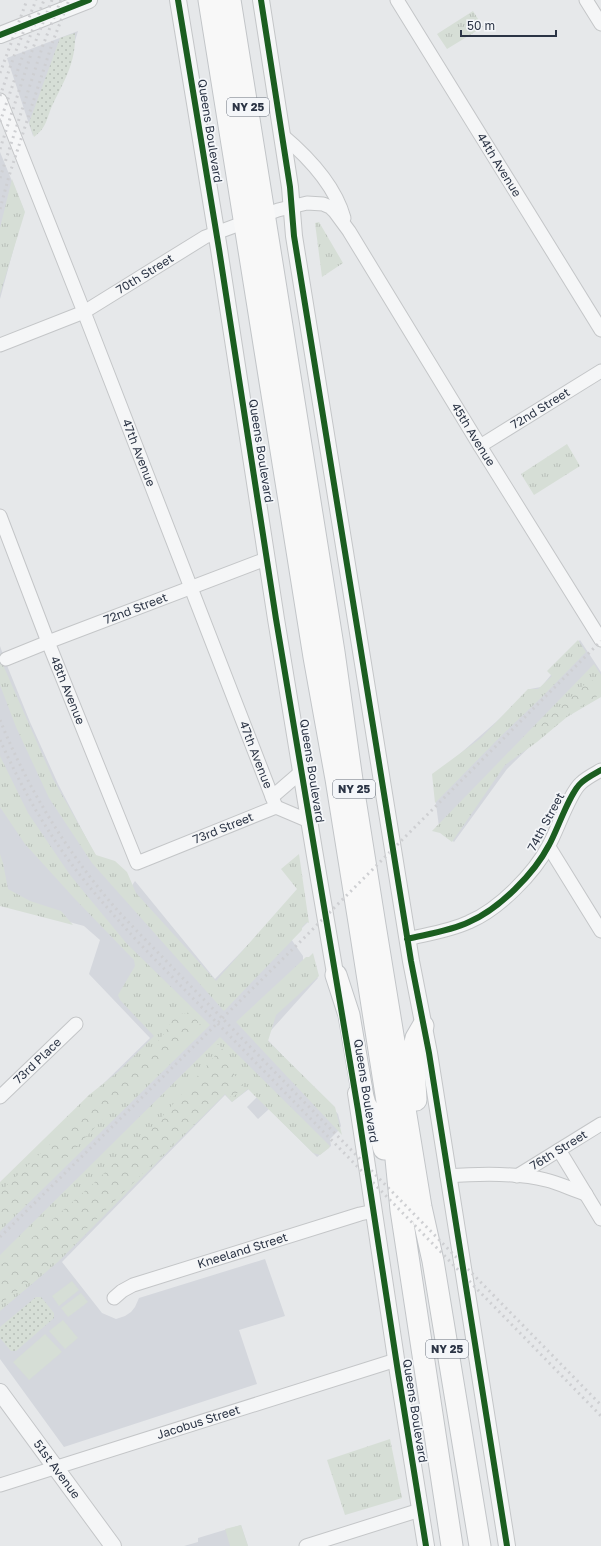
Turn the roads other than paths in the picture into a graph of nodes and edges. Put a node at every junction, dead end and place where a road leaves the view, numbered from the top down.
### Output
1 (88, 0) edge
2 (178, 0) edge
3 (209, 0) edge
4 (230, 0) edge
5 (261, 0) edge
6 (397, 0) edge
7 (586, 0) edge
8 (601, 24) edge
9 (0, 35) edge
10 (0, 100) edge
11 (282, 135) junction
12 (291, 207) junction
13 (265, 215) junction
14 (244, 222) junction
15 (346, 228) junction
16 (216, 233) junction
17 (84, 312) junction
18 (601, 330) edge
19 (0, 346) edge
20 (601, 371) edge
21 (480, 446) junction
22 (0, 516) edge
23 (266, 559) junction
24 (190, 588) junction
25 (601, 640) edge
26 (48, 642) junction
27 (6, 659) dead end
28 (601, 770) edge
29 (301, 772) junction
30 (274, 802) junction
31 (309, 821) junction
32 (549, 846) junction
33 (137, 863) joint
34 (601, 931) edge
35 (407, 939) junction
36 (336, 975) junction
37 (76, 1024) dead end
38 (423, 1026) junction
39 (0, 1098) edge
40 (601, 1124) edge
41 (559, 1150) junction
42 (447, 1176) junction
43 (517, 1176) junction
44 (586, 1194) junction
45 (401, 1210) junction
46 (374, 1211) junction
47 (601, 1219) edge
48 (433, 1261) junction
49 (114, 1298) dead end
50 (396, 1360) junction
51 (0, 1392) edge
52 (55, 1467) junction
53 (0, 1485) edge
54 (420, 1510) junction
55 (113, 1546) edge
56 (306, 1546) edge
57 (426, 1546) edge
58 (452, 1546) edge
59 (480, 1546) edge
60 (507, 1546) edge

1 - 9 street
2 - 16 street, Queens Boulevard
3 - 14 main road, Queens Boulevard / NY 25
4 - 13 main road, NY 25
5 - 11 street
6 - 18 street, 44th Avenue
7 - 8 street
10 - 17 street, 47th Avenue
11 - 12 street
11 - 15 street, 45th Avenue
12 - 13 street, 70th Street
12 - 15 street, 45th Avenue
12 - 35 street
13 - 14 street, 70th Street
13 - 48 main road, NY 25
14 - 16 street, 70th Street
14 - 45 main road, Queens Boulevard / NY 25
15 - 21 street, 45th Avenue
16 - 17 street, 70th Street
16 - 23 street, Queens Boulevard
17 - 19 street, 70th Street
17 - 24 street, 47th Avenue
20 - 21 street, 72nd Street
21 - 25 street, 45th Avenue
22 - 26 street, 48th Avenue
23 - 24 street, 72nd Street
23 - 29 street, Queens Boulevard
24 - 26 street, 72nd Street
24 - 30 street, 47th Avenue
26 - 27 street, 72nd Street
26 - 33 street, 48th Avenue
28 - 32 street, 74th Street
29 - 30 street, 73rd Street
29 - 31 street, Queens Boulevard
30 - 31 street
30 - 33 street, 73rd Street
31 - 36 street, Queens Boulevard
32 - 34 street
32 - 35 street, 74th Street
35 - 38 street
36 - 45 main road
36 - 46 street, Queens Boulevard
37 - 39 street, 73rd Place
38 - 42 street
38 - 48 main road
40 - 41 street, 76th Street
41 - 43 street, 76th Street
41 - 44 street
42 - 43 street, 76th Street
42 - 60 street
43 - 44 street, 76th Street
44 - 47 street
45 - 58 main road, Queens Boulevard / NY 25
46 - 49 street, Kneeland Street
46 - 50 street, Queens Boulevard
48 - 59 main road, NY 25
50 - 52 street, Jacobus Street
50 - 54 street, Queens Boulevard
51 - 52 street, 51st Avenue
52 - 53 street, Jacobus Street
52 - 55 street, 51st Avenue
54 - 56 street
54 - 57 street, Queens Boulevard

